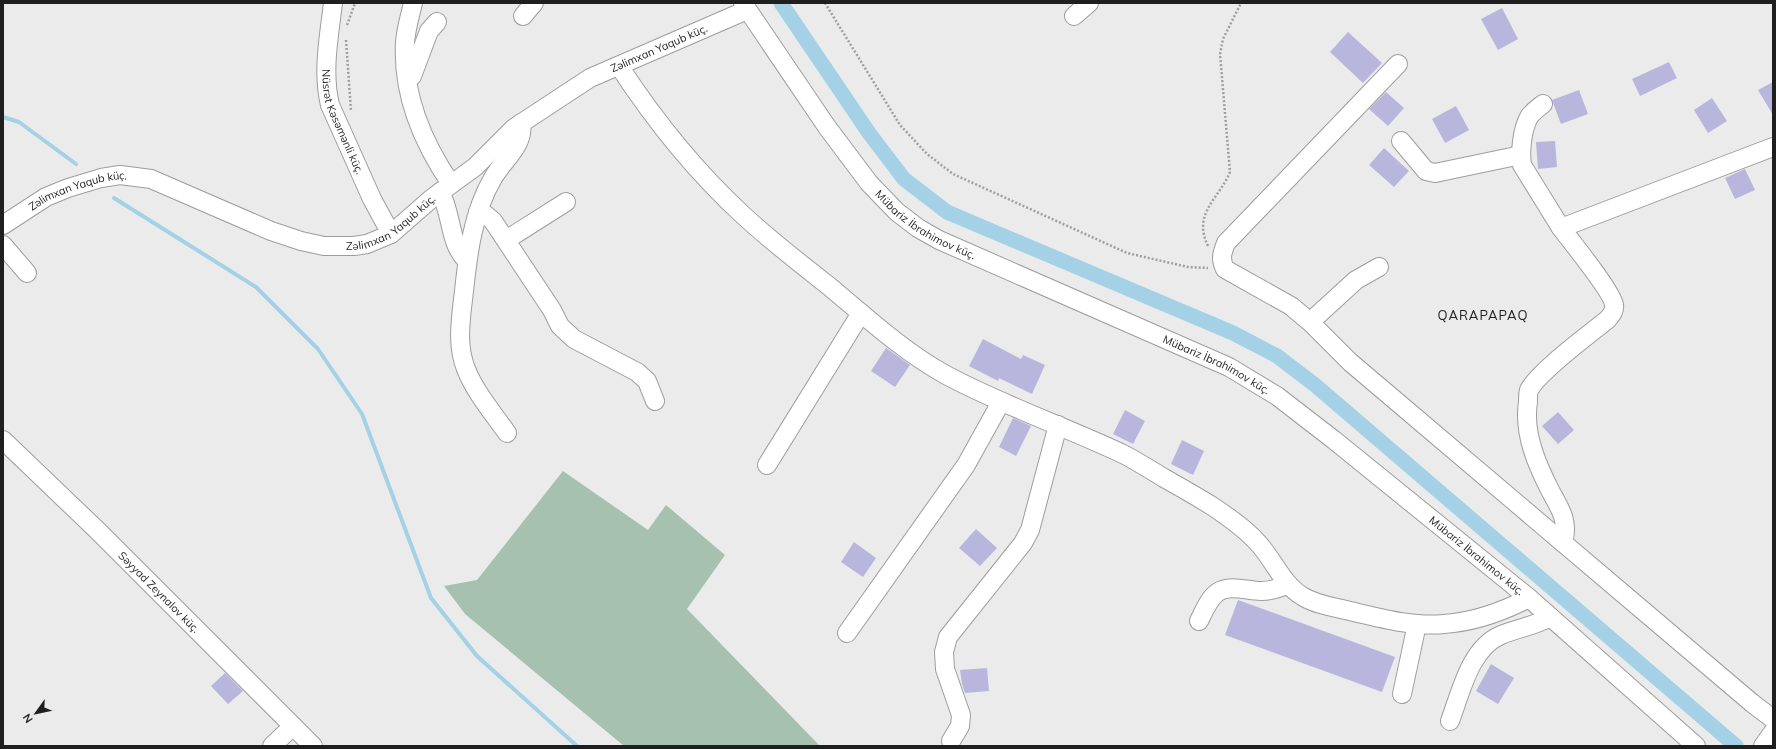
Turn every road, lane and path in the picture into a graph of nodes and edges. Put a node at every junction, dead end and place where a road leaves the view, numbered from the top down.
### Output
1 (333, 3) edge
2 (355, 3) edge
3 (412, 3) edge
4 (825, 3) edge
5 (1089, 3) edge
6 (1241, 3) edge
7 (745, 7) edge
8 (1074, 16) dead end
9 (438, 22) dead end
10 (347, 26) dead end
11 (346, 33) dead end
12 (1398, 64) dead end
13 (619, 66) junction
14 (407, 80) junction
15 (1543, 104) dead end
16 (521, 123) junction
17 (342, 133) junction
18 (1400, 141) dead end
19 (1773, 147) edge
20 (1521, 155) junction
21 (446, 188) junction
22 (566, 202) dead end
23 (478, 212) junction
24 (3, 225) edge
25 (1561, 228) junction
26 (391, 234) junction
27 (506, 240) junction
28 (3, 245) edge
29 (467, 261) junction
30 (1379, 267) dead end
31 (1225, 269) junction
32 (27, 273) dead end
33 (861, 313) junction
34 (1310, 322) junction
35 (655, 401) dead end
36 (1001, 402) junction
37 (1058, 425) junction
38 (507, 433) dead end
39 (3, 440) edge
40 (767, 465) dead end
41 (1563, 543) junction
42 (1288, 584) junction
43 (1529, 598) junction
44 (1550, 617) junction
45 (1199, 621) dead end
46 (1417, 624) junction
47 (847, 633) dead end
48 (1402, 694) dead end
49 (1773, 719) edge
50 (1450, 721) dead end
51 (293, 726) junction
52 (951, 741) dead end
53 (272, 746) edge
54 (314, 746) edge
55 (1696, 746) edge

1 - 17 street, Nüsrət Kəsəmənli küç.
2 - 10 path
3 - 14 street
4 - 31 path
5 - 8 street
6 - 31 path
7 - 13 street, Zəlimxan Yaqub küç.
7 - 43 street, Mübariz İbrahimov küç.
9 - 14 street
11 - 17 path
12 - 31 street
13 - 16 street, Zəlimxan Yaqub küç.
13 - 33 street
14 - 21 street
15 - 20 street
16 - 21 street, Zəlimxan Yaqub küç.
16 - 23 street
17 - 26 street, Nüsrət Kəsəmənli küç.
18 - 20 street
19 - 25 street
20 - 25 street
21 - 26 street, Zəlimxan Yaqub küç.
21 - 29 street
22 - 27 street
23 - 27 street
23 - 29 street
24 - 26 street, Zəlimxan Yaqub küç.
25 - 41 street
27 - 35 street
28 - 32 street
29 - 38 street
30 - 34 street
31 - 34 street
33 - 36 street
33 - 40 street
34 - 41 street
36 - 37 street
36 - 47 street
37 - 42 street
37 - 52 street
39 - 51 street, Səyyad Zeynalov küç.
41 - 49 street
42 - 45 street
42 - 46 street
43 - 44 street, Mübariz İbrahimov küç.
43 - 46 street
44 - 50 street
44 - 55 street, Mübariz İbrahimov küç.
46 - 48 street
51 - 53 street
51 - 54 street, Səyyad Zeynalov küç.

